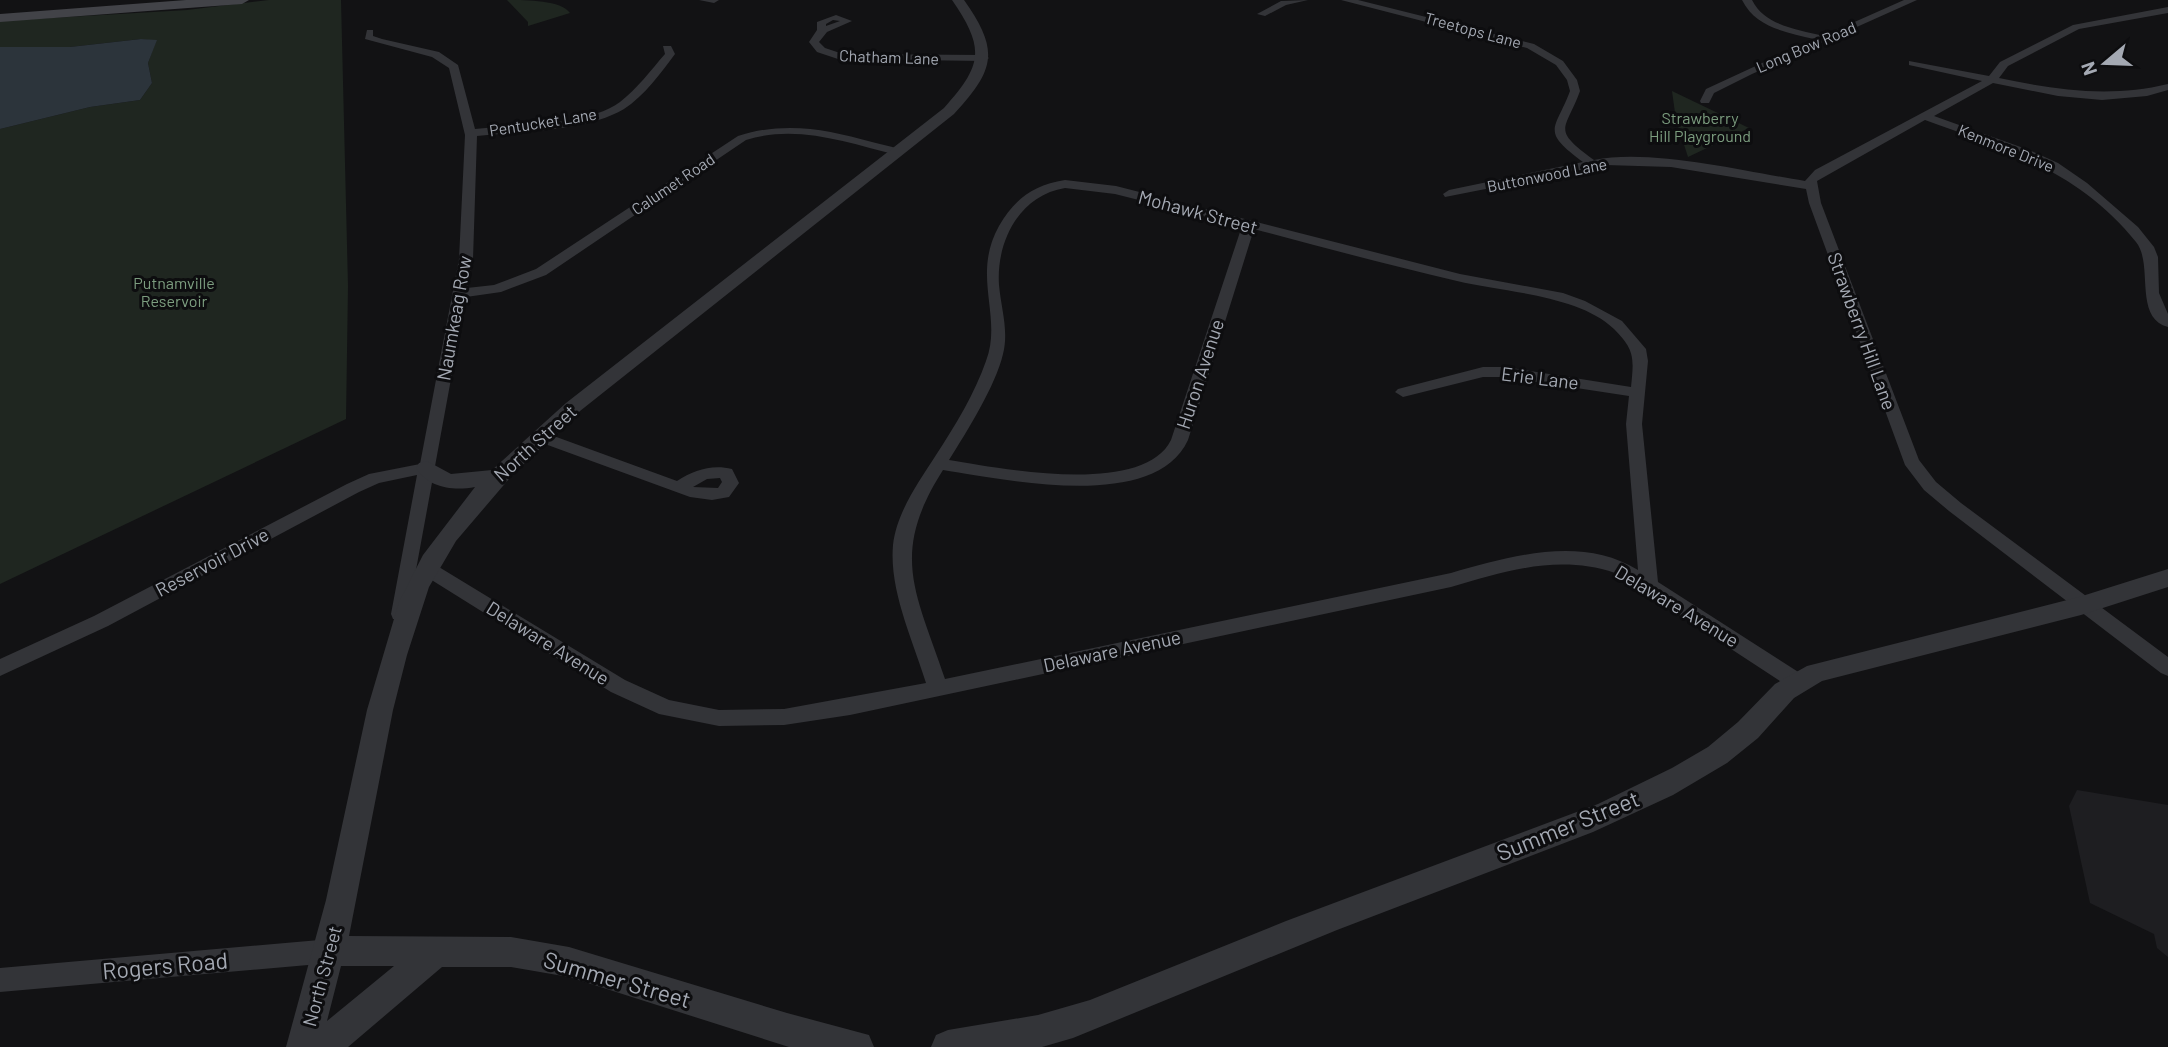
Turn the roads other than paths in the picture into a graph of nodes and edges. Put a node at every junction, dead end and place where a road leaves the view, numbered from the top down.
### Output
1 (242, 0) edge
2 (704, 0) edge
3 (714, 0) edge
4 (958, 0) edge
5 (1304, 0) edge
6 (1346, 0) edge
7 (1747, 0) edge
8 (1912, 0) edge
9 (2168, 10) edge
10 (1262, 15) dead end
11 (0, 18) edge
12 (822, 30) dead end
13 (370, 32) dead end
14 (1824, 39) junction
15 (667, 48) dead end
16 (984, 58) junction
17 (1913, 63) dead end
18 (1992, 80) junction
19 (2168, 87) edge
20 (1705, 101) dead end
21 (1924, 116) junction
22 (471, 133) junction
23 (897, 152) junction
24 (1591, 163) junction
25 (1812, 186) junction
26 (1449, 194) dead end
27 (1249, 225) junction
28 (461, 293) junction
29 (2168, 323) edge
30 (1403, 392) dead end
31 (1636, 392) junction
32 (540, 436) junction
33 (939, 464) junction
34 (427, 468) junction
35 (498, 476) junction
36 (679, 488) dead end
37 (428, 569) junction
38 (2168, 578) edge
39 (1649, 585) junction
40 (2085, 605) junction
41 (390, 666) junction
42 (0, 668) edge
43 (2168, 668) edge
44 (1796, 681) junction
45 (938, 688) junction
46 (331, 951) junction
47 (433, 953) junction
48 (0, 980) edge
49 (303, 1047) edge
50 (322, 1047) edge
51 (857, 1047) edge
52 (947, 1047) edge

1 - 11 main road
2 - 3 street
4 - 16 street
5 - 10 street
6 - 24 street, Treetops Lane
7 - 14 street
8 - 14 street, Long Bow Road
9 - 18 street
12 - 16 street, Chatham Lane
13 - 22 street, Naumkeag Row
14 - 20 street, Long Bow Road
15 - 22 street, Pentucket Lane
16 - 23 street, North Street
17 - 18 street
18 - 19 street
18 - 21 street
21 - 25 street
21 - 29 street, Kenmore Drive
22 - 28 street, Naumkeag Row
23 - 28 street, Calumet Road
23 - 32 street, North Street
24 - 25 street, Buttonwood Lane
24 - 26 street, Buttonwood Lane
25 - 40 street, Strawberry Hill Lane
27 - 31 street, Mohawk Street
27 - 33 street, Huron Avenue
27 - 33 street, Mohawk Street
28 - 34 street, Naumkeag Row
30 - 31 street, Erie Lane
31 - 39 street, Mohawk Street
32 - 35 street, North Street
32 - 36 street
33 - 45 street, Mohawk Street
34 - 35 street
34 - 41 street, Naumkeag Row
34 - 42 street, Reservoir Drive
35 - 37 street, North Street
37 - 41 street, North Street
37 - 45 street, Delaware Avenue
38 - 40 street, Summer Street
39 - 44 street, Delaware Avenue
39 - 45 street, Delaware Avenue
40 - 43 street, Strawberry Hill Lane
40 - 44 street, Summer Street
41 - 46 street, North Street
44 - 52 street, Summer Street
46 - 47 street, Summer Street
46 - 48 street, Rogers Road
46 - 49 street, North Street
47 - 50 street
47 - 51 street, Summer Street

